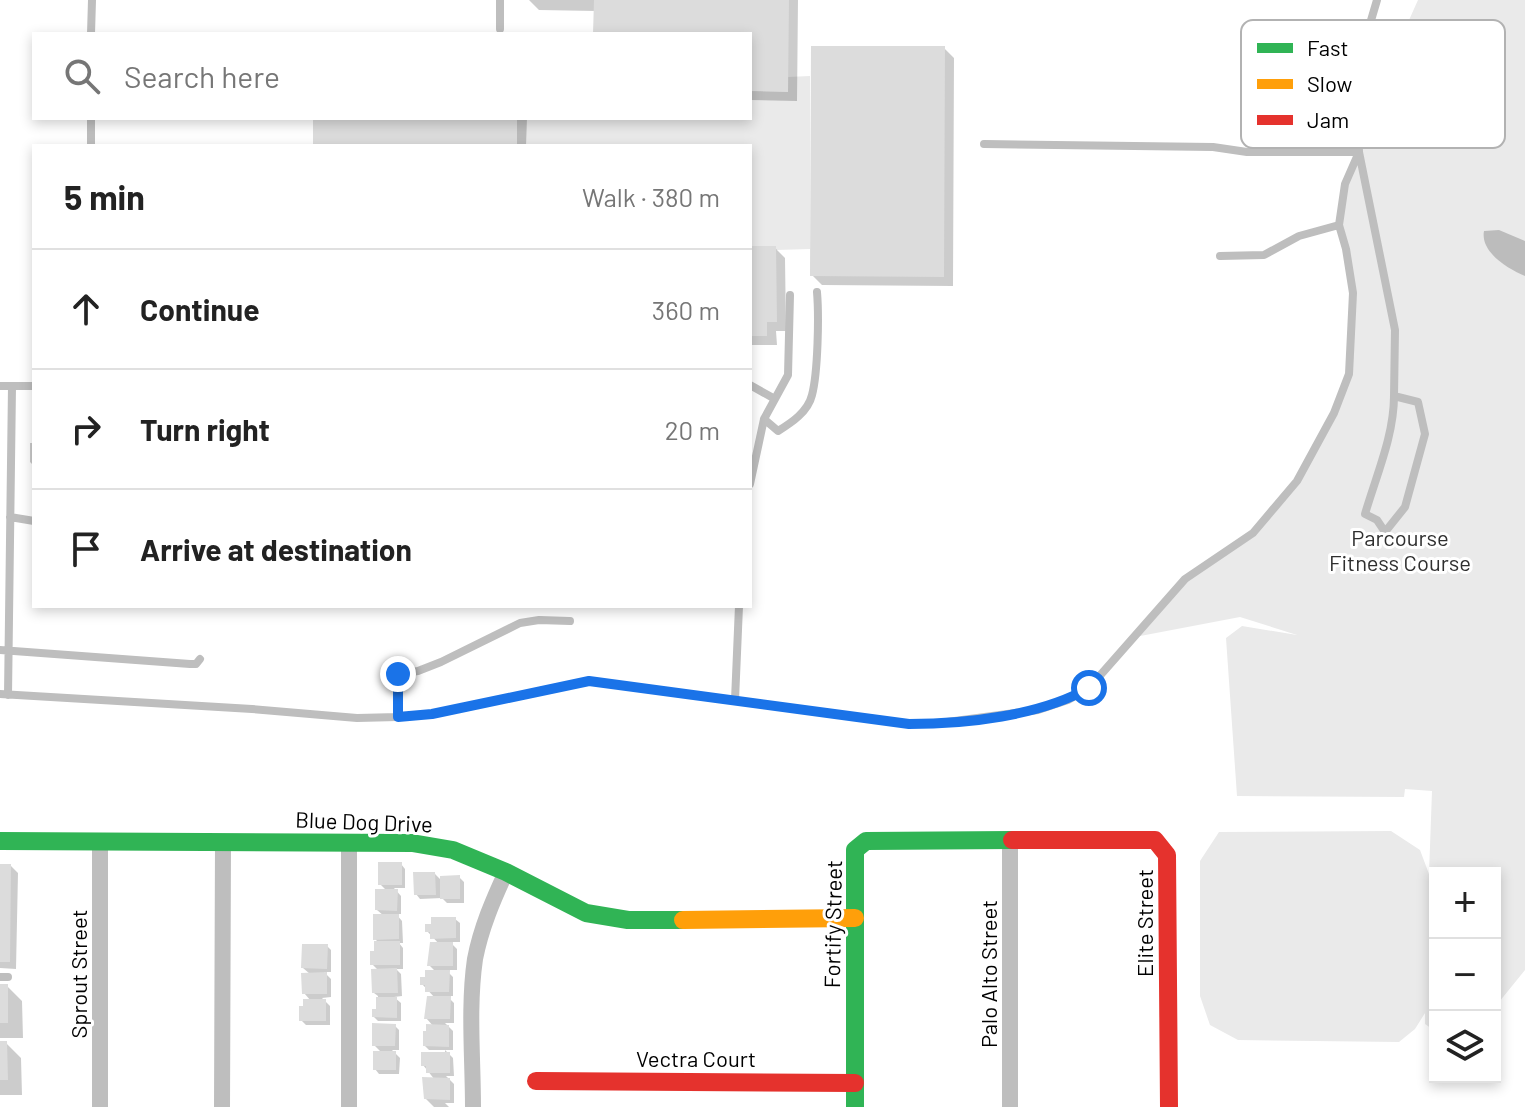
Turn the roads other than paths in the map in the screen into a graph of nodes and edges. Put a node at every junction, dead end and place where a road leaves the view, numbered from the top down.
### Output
1 (92, 0) edge
2 (500, 0) edge
3 (1377, 0) edge
4 (1371, 20) edge
5 (500, 29) dead end
6 (91, 32) edge
7 (91, 120) edge
8 (91, 144) edge
9 (984, 144) dead end
10 (1359, 148) edge
11 (1359, 152) junction
12 (1339, 225) junction
13 (1220, 256) dead end
14 (817, 292) dead end
15 (790, 295) dead end
16 (0, 386) edge
17 (12, 386) junction
18 (32, 386) edge
19 (752, 386) edge
20 (1394, 396) junction
21 (775, 399) junction
22 (764, 419) junction
23 (752, 475) edge
24 (10, 517) junction
25 (32, 521) edge
26 (739, 608) edge
27 (570, 621) dead end
28 (5, 651) edge
29 (200, 659) dead end
30 (4, 694) edge
31 (735, 700) junction
32 (398, 717) junction
33 (0, 841) edge
34 (100, 841) junction
35 (349, 842) junction
36 (1010, 842) junction
37 (223, 843) junction
38 (506, 872) junction
39 (855, 918) junction
40 (536, 1081) dead end
41 (855, 1083) junction
42 (100, 1107) edge
43 (222, 1107) edge
44 (349, 1107) edge
45 (473, 1107) edge
46 (855, 1107) edge
47 (1010, 1107) edge
48 (1169, 1107) edge

1 - 6 lane
2 - 5 lane
3 - 4 lane
7 - 8 lane
9 - 11 lane
10 - 11 lane
11 - 12 lane
11 - 20 lane
12 - 13 lane
12 - 31 lane
14 - 22 lane
15 - 21 lane
16 - 17 lane
17 - 18 lane
17 - 24 lane
19 - 21 lane
20 - 20 lane
21 - 22 lane
22 - 23 lane
24 - 25 lane
24 - 28 lane
26 - 31 lane
27 - 32 lane
28 - 29 lane
28 - 30 lane
30 - 32 lane
31 - 32 lane
33 - 34 street, Blue Dog Drive
34 - 37 street, Blue Dog Drive
34 - 42 street, Sprout Street
35 - 37 street, Blue Dog Drive
35 - 38 street, Blue Dog Drive
35 - 44 street
36 - 39 street, Fortify Street
36 - 47 street, Palo Alto Street
36 - 48 street, Elite Street
37 - 43 street
38 - 39 street, Blue Dog Drive
38 - 45 street
39 - 41 street, Fortify Street
40 - 41 street, Vectra Court
41 - 46 street, Fortify Street

